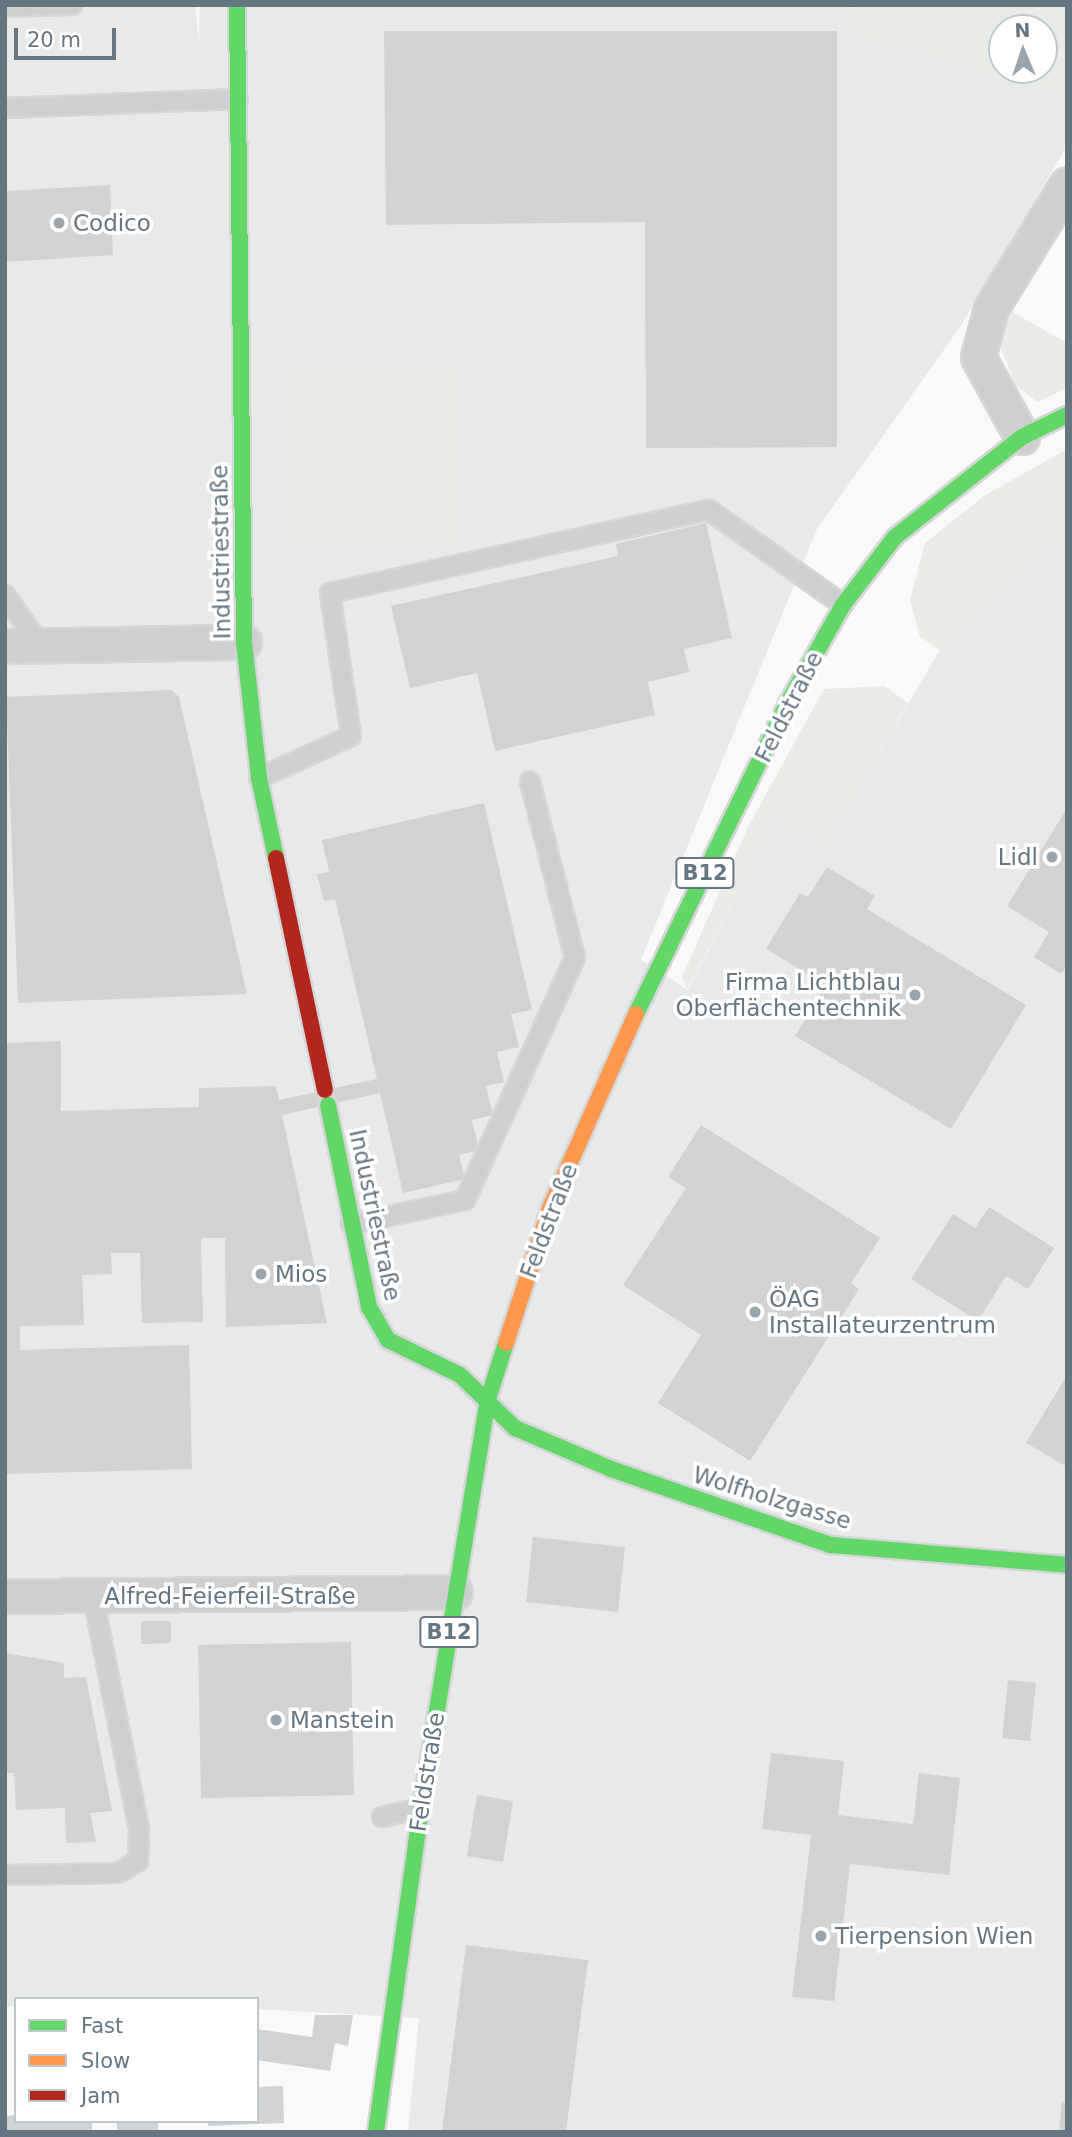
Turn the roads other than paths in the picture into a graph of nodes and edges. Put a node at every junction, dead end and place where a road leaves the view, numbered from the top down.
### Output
1 (72, 5) edge
2 (237, 5) edge
3 (5, 7) edge
4 (238, 99) junction
5 (5, 108) edge
6 (1067, 184) edge
7 (1067, 415) edge
8 (1067, 425) edge
9 (1022, 437) junction
10 (5, 595) edge
11 (843, 605) junction
12 (244, 642) junction
13 (40, 645) junction
14 (5, 646) edge
15 (258, 778) junction
16 (530, 782) dead end
17 (351, 1224) junction
18 (488, 1399) junction
19 (1067, 1565) edge
20 (455, 1592) junction
21 (5, 1596) edge
22 (93, 1596) junction
23 (421, 1808) junction
24 (382, 1816) dead end
25 (5, 1875) edge
26 (376, 2132) edge

1 - 3 lane
2 - 4 street, Industriestraße
4 - 5 lane
4 - 12 street, Industriestraße
6 - 9 street
7 - 9 street
8 - 9 street, B12
9 - 11 street, Feldstraße / B12
10 - 13 lane
11 - 15 lane
11 - 18 street, Feldstraße / B12
12 - 13 street
12 - 15 street, Industriestraße
13 - 14 street
15 - 17 street, Industriestraße
16 - 17 lane
17 - 18 street, Industriestraße
18 - 19 street, Wolfholzgasse
18 - 20 street, Feldstraße / B12
20 - 22 street, Alfred-Feierfeil-Straße
20 - 23 street, Feldstraße / B12
21 - 22 street, Alfred-Feierfeil-Straße
22 - 25 lane
23 - 24 lane
23 - 26 street, Feldstraße / B12

